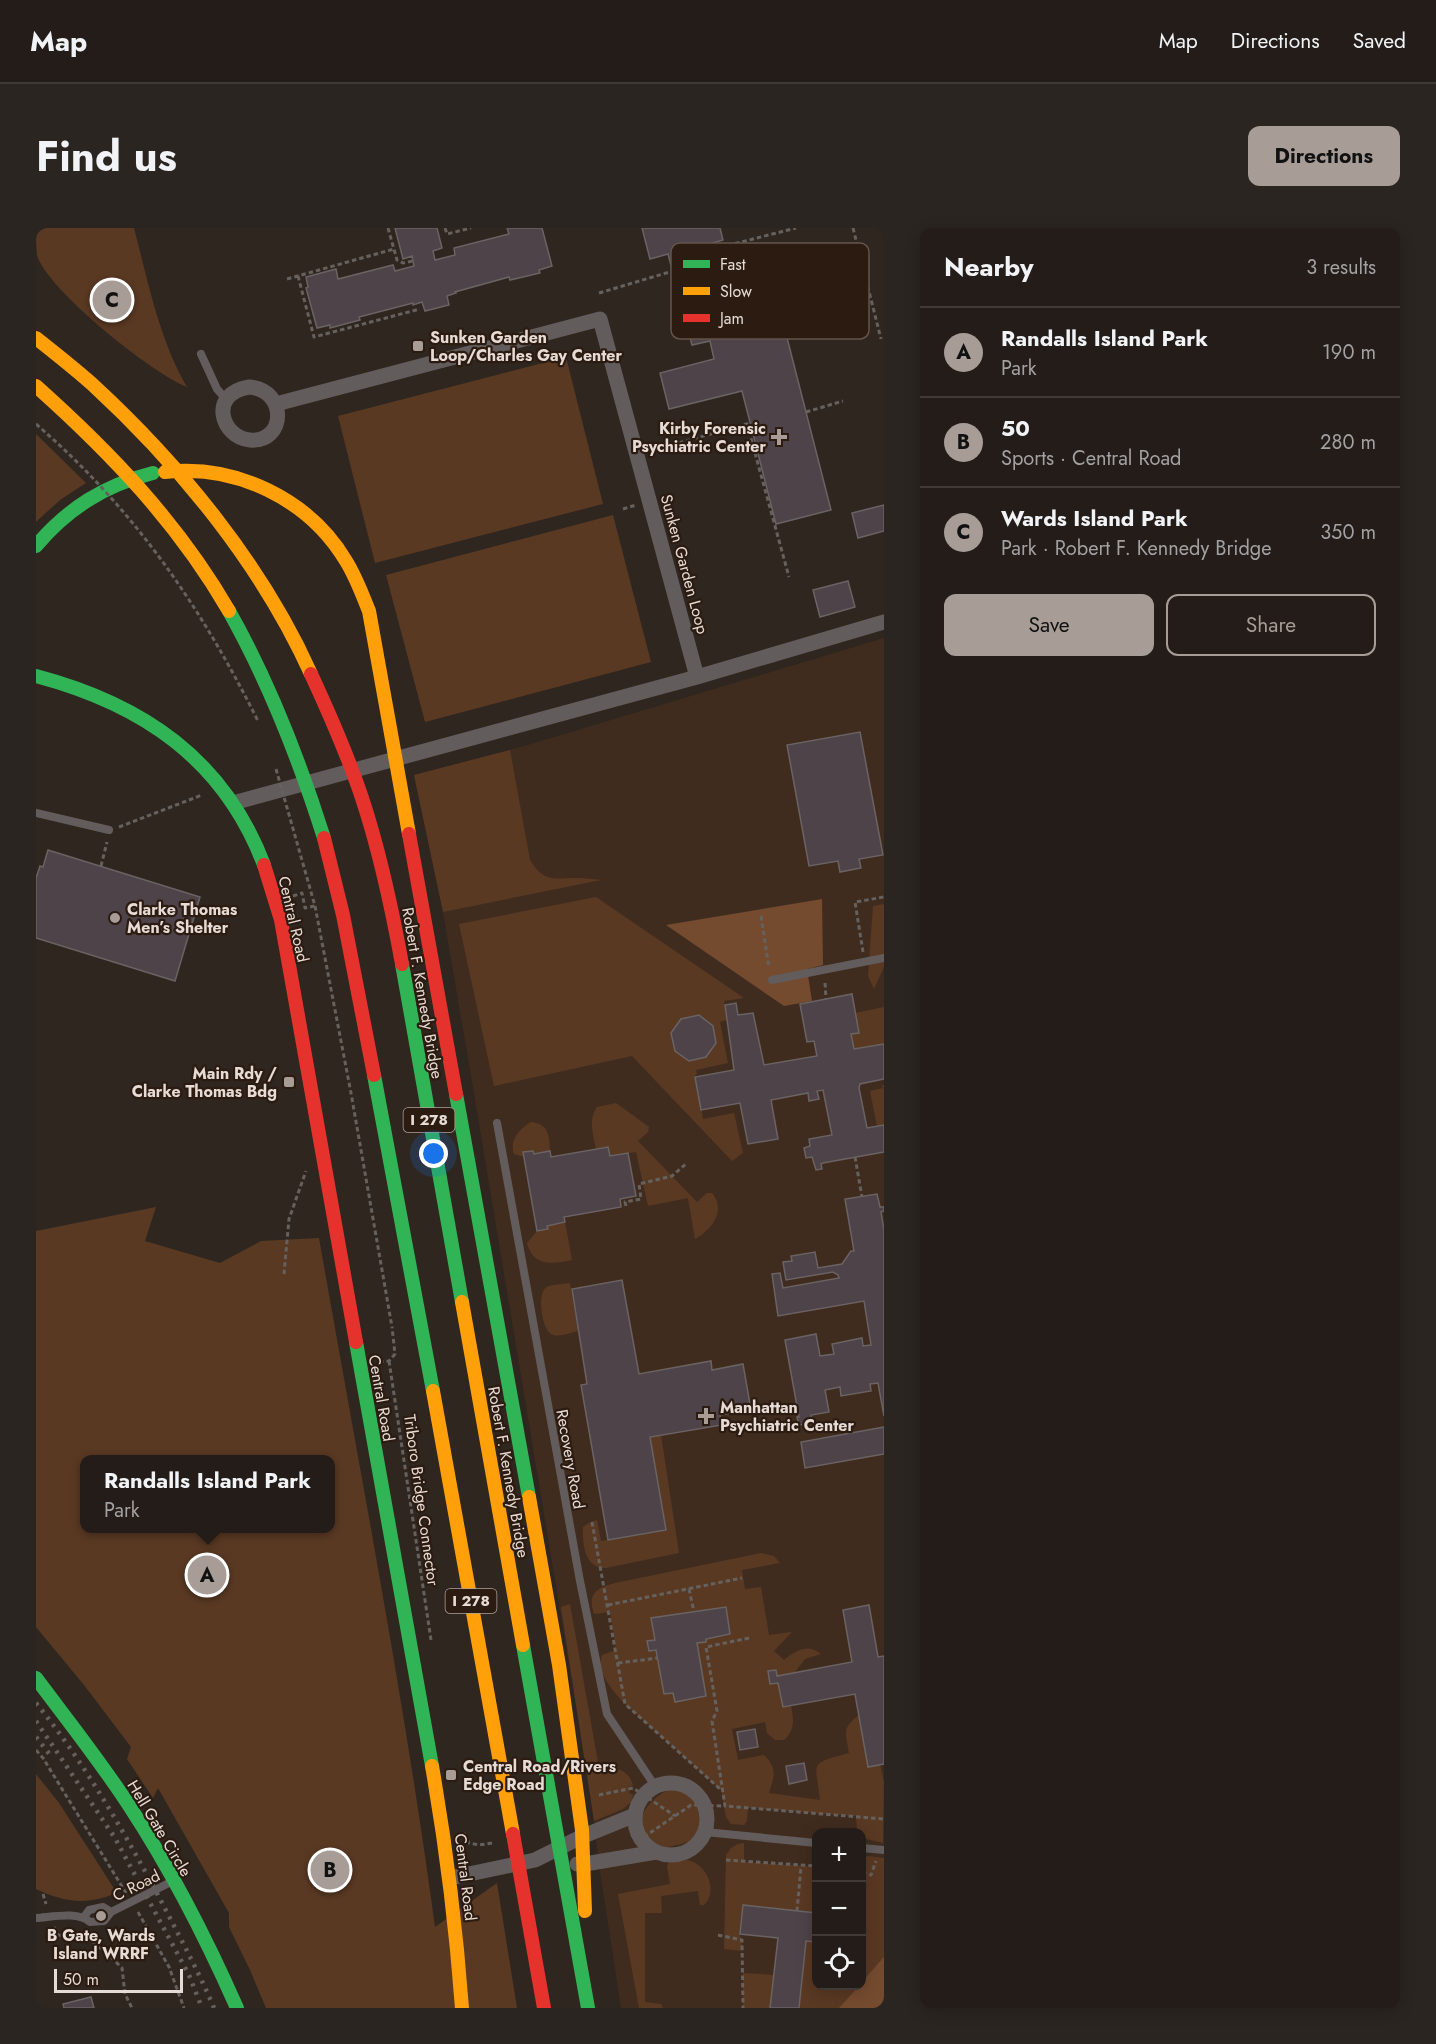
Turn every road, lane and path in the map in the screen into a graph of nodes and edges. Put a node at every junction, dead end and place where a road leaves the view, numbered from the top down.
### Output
1 (388, 228) edge
2 (445, 228) edge
3 (471, 228) edge
4 (776, 228) edge
5 (796, 228) edge
6 (853, 228) edge
7 (777, 233) junction
8 (738, 243) edge
9 (857, 243) edge
10 (394, 249) junction
11 (413, 261) dead end
12 (671, 272) edge
13 (298, 276) junction
14 (287, 279) dead end
15 (869, 289) edge
16 (599, 293) dead end
17 (420, 309) dead end
18 (36, 338) edge
19 (882, 339) dead end
20 (201, 354) dead end
21 (36, 386) edge
22 (226, 399) junction
23 (843, 401) dead end
24 (276, 404) junction
25 (806, 412) dead end
26 (36, 424) edge
27 (637, 454) junction
28 (36, 546) edge
29 (789, 577) dead end
30 (884, 622) edge
31 (697, 677) junction
32 (38, 679) edge
33 (259, 724) dead end
34 (274, 759) dead end
35 (220, 787) junction
36 (233, 803) junction
37 (36, 813) edge
38 (110, 830) junction
39 (101, 866) dead end
40 (293, 896) dead end
41 (884, 897) edge
42 (315, 906) junction
43 (761, 916) dead end
44 (864, 957) dead end
45 (884, 958) edge
46 (824, 970) junction
47 (771, 978) joint
48 (826, 999) dead end
49 (496, 1123) dead end
50 (855, 1157) dead end
51 (687, 1163) dead end
52 (308, 1165) dead end
53 (862, 1197) dead end
54 (626, 1206) dead end
55 (284, 1274) dead end
56 (389, 1361) junction
57 (360, 1366) junction
58 (592, 1522) dead end
59 (742, 1578) dead end
60 (689, 1588) junction
61 (608, 1605) junction
62 (694, 1612) dead end
63 (749, 1638) dead end
64 (431, 1643) dead end
65 (658, 1658) dead end
66 (618, 1663) junction
67 (36, 1677) edge
68 (36, 1750) edge
69 (655, 1786) junction
70 (722, 1790) junction
71 (704, 1805) junction
72 (725, 1806) junction
73 (635, 1815) junction
74 (884, 1819) edge
75 (705, 1832) junction
76 (639, 1838) junction
77 (812, 1843) edge
78 (866, 1848) edge
79 (884, 1850) edge
80 (656, 1852) junction
81 (535, 1860) junction
82 (726, 1860) dead end
83 (801, 1866) junction
84 (812, 1866) edge
85 (450, 1878) junction
86 (173, 1881) junction
87 (43, 1894) dead end
88 (132, 1902) junction
89 (797, 1911) dead end
90 (111, 1912) junction
91 (36, 1917) edge
92 (49, 1917) junction
93 (84, 1917) junction
94 (718, 1935) dead end
95 (132, 2008) edge
96 (184, 2008) edge
97 (237, 2008) edge
98 (462, 2008) edge
99 (544, 2008) edge
100 (588, 2008) edge
101 (743, 2008) edge

1 - 10 path
2 - 3 path
4 - 7 path
5 - 7 path
6 - 9 path
7 - 8 path
10 - 11 path
10 - 13 path
12 - 16 path
13 - 14 path
13 - 17 path
15 - 19 path
18 - 100 main road, Robert F. Kennedy Bridge / I 278, bridge
20 - 22 lane
21 - 99 main road, I 278, bridge
22 - 24 street
22 - 24 street
23 - 25 path
24 - 27 street, Sunken Garden Loop
26 - 33 path, bridge
27 - 29 path
27 - 31 street, Sunken Garden Loop
28 - 100 main road, bridge
30 - 31 street
31 - 36 street
32 - 35 main road
34 - 42 path, Triboro Bridge Connector, bridge
35 - 36 main road
35 - 38 path
36 - 57 main road, Central Road
37 - 38 lane
38 - 39 path
40 - 42 path
41 - 44 path
42 - 56 path, Triboro Bridge Connector, bridge
43 - 47 path
45 - 46 lane
46 - 47 lane
46 - 48 path
49 - 69 lane, Recovery Road
50 - 53 path
51 - 54 path
52 - 55 path
56 - 57 path
56 - 64 path, Triboro Bridge Connector
57 - 85 main road, Central Road
58 - 61 path
59 - 60 path
60 - 61 path
60 - 62 path
61 - 66 path
63 - 70 path
65 - 66 path
66 - 70 path
67 - 86 main road, Hell Gate Circle
68 - 88 path
69 - 71 street
69 - 73 street
70 - 72 path
71 - 72 path
71 - 75 street
71 - 76 path
72 - 74 path
73 - 76 street
73 - 81 street
75 - 77 lane
75 - 80 street
76 - 80 street
78 - 79 lane
80 - 81 street
81 - 85 street
82 - 83 path
83 - 84 path
83 - 89 path
85 - 98 main road, Central Road
86 - 88 lane, C Road
86 - 97 main road, Hell Gate Circle
87 - 92 path
88 - 90 lane, C Road
88 - 96 path
90 - 93 lane, C Road
90 - 93 lane, C Road
91 - 92 lane, C Road
92 - 93 lane, C Road
92 - 95 path
94 - 101 path

